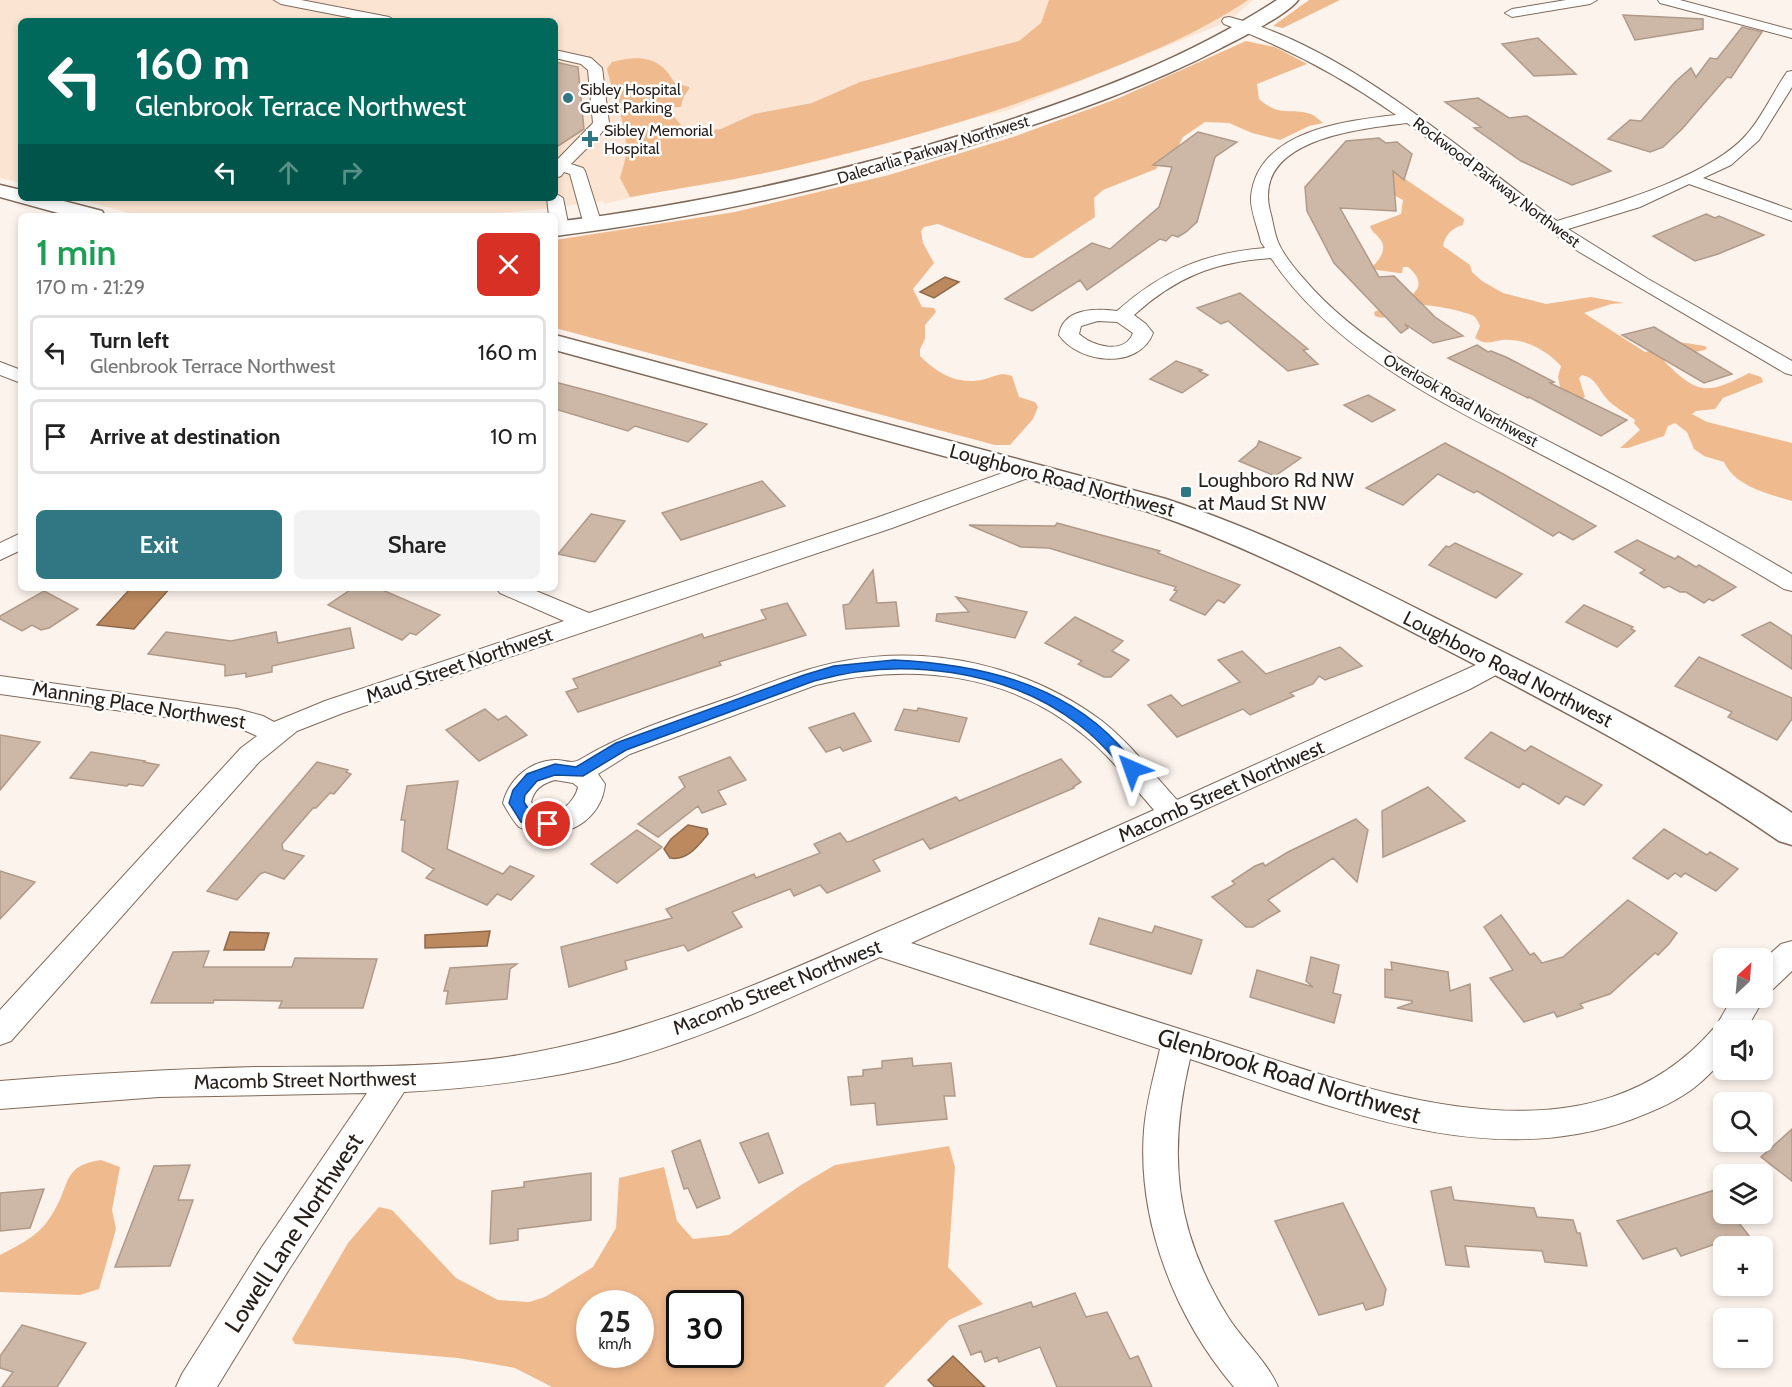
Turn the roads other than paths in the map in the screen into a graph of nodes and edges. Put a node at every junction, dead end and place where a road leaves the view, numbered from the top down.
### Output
1 (281, 0) edge
2 (1263, 0) edge
3 (1289, 0) edge
4 (1590, 0) edge
5 (1665, 0) edge
6 (1512, 13) dead end
7 (374, 18) edge
8 (1238, 24) junction
9 (1792, 34) edge
10 (558, 55) edge
11 (1792, 75) edge
12 (1412, 118) junction
13 (558, 170) edge
14 (1690, 179) junction
15 (0, 191) edge
16 (18, 195) edge
17 (38, 201) edge
18 (83, 213) edge
19 (1792, 216) edge
20 (558, 218) edge
21 (592, 219) junction
22 (1555, 227) junction
23 (1276, 252) junction
24 (1121, 317) dead end
25 (558, 343) edge
26 (0, 368) edge
27 (1792, 369) edge
28 (18, 376) edge
29 (1028, 470) junction
30 (1792, 584) edge
31 (515, 591) edge
32 (587, 622) junction
33 (1498, 663) junction
34 (0, 685) edge
35 (274, 734) junction
36 (578, 773) dead end
37 (1172, 813) junction
38 (1792, 831) edge
39 (879, 945) junction
40 (1792, 953) edge
41 (1773, 970) edge
42 (0, 1032) edge
43 (1178, 1042) junction
44 (1713, 1050) edge
45 (395, 1079) junction
46 (0, 1095) edge
47 (195, 1387) edge
48 (1259, 1387) edge

1 - 7 street
2 - 8 main road, Dalecarlia Parkway Northwest
3 - 8 main road, Dalecarlia Parkway Northwest
4 - 6 street
5 - 9 street
8 - 12 street, Rockwood Parkway Northwest
8 - 21 main road, Dalecarlia Parkway Northwest
10 - 13 street
11 - 14 street
12 - 22 street, Rockwood Parkway Northwest
12 - 23 street, Overlook Road Northwest
13 - 21 street
14 - 19 street
14 - 22 street
15 - 16 main road
17 - 18 main road
20 - 21 main road, Dalecarlia Parkway Northwest
22 - 27 street, Rockwood Parkway Northwest
23 - 24 street
23 - 30 street, Overlook Road Northwest
25 - 29 main road, Loughboro Road Northwest
26 - 28 street
29 - 32 street, Maud Street Northwest
29 - 33 main road, Loughboro Road Northwest
31 - 32 street
32 - 35 street, Maud Street Northwest
33 - 37 street, Macomb Street Northwest
33 - 38 main road, Loughboro Road Northwest
34 - 35 street, Manning Place Northwest
35 - 42 street, Maud Street Northwest
36 - 37 street
37 - 39 street, Macomb Street Northwest
39 - 43 street, Glenbrook Road Northwest
39 - 45 street, Macomb Street Northwest
40 - 41 street
43 - 44 street, Glenbrook Road Northwest
43 - 48 street
45 - 46 street, Macomb Street Northwest
45 - 47 street, Lowell Lane Northwest

